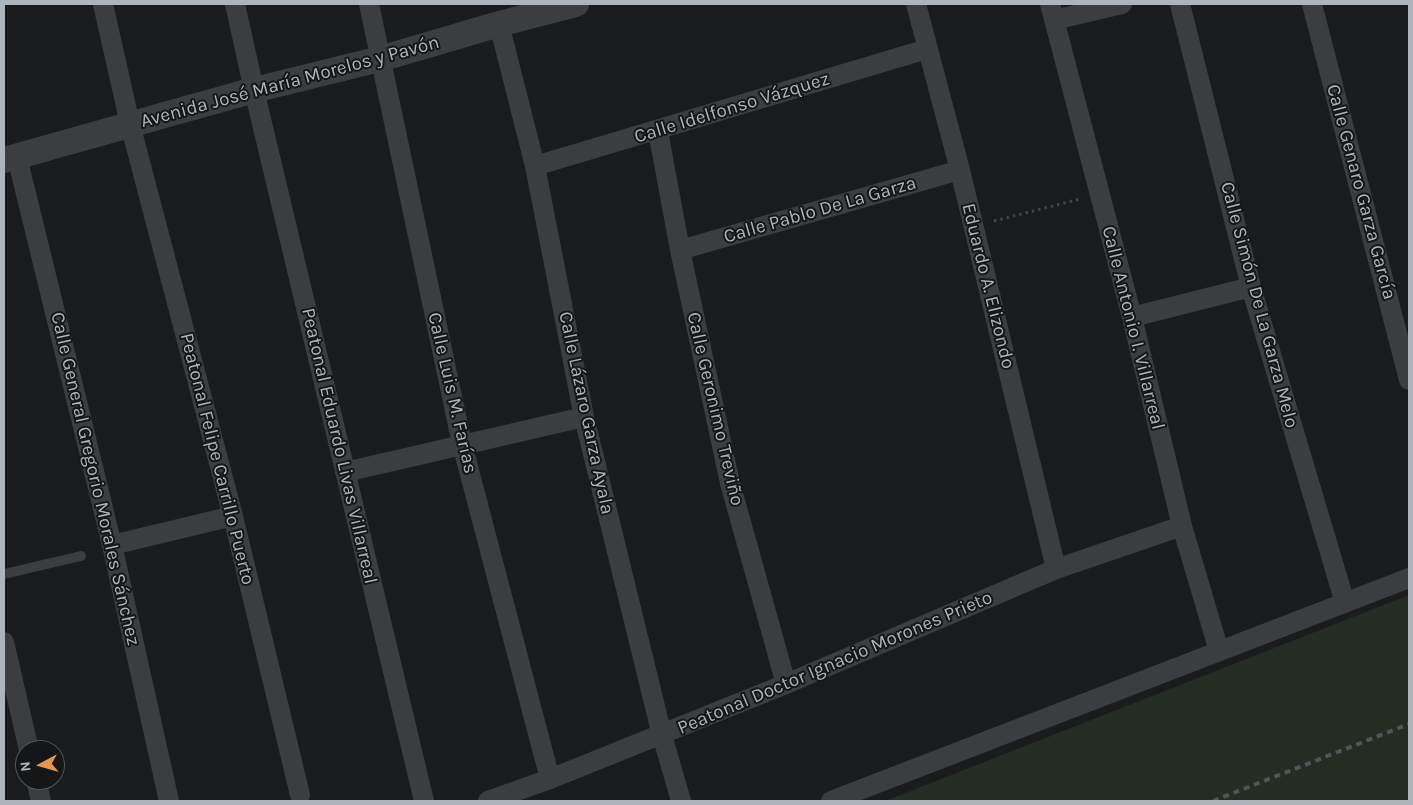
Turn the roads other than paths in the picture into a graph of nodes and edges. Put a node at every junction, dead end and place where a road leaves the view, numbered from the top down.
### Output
1 (102, 4) edge
2 (234, 4) edge
3 (369, 4) edge
4 (576, 4) edge
5 (916, 4) edge
6 (1122, 4) edge
7 (1180, 4) edge
8 (1312, 4) edge
9 (1052, 12) edge
10 (499, 24) junction
11 (927, 49) junction
12 (380, 59) junction
13 (254, 90) junction
14 (130, 124) junction
15 (658, 131) junction
16 (11, 159) edge
17 (535, 166) junction
18 (960, 170) junction
19 (680, 250) junction
20 (1251, 287) junction
21 (1132, 317) junction
22 (1409, 380) edge
23 (584, 416) junction
24 (462, 444) junction
25 (345, 472) junction
26 (233, 516) junction
27 (1182, 526) junction
28 (112, 545) junction
29 (81, 556) dead end
30 (1056, 569) junction
31 (4, 574) edge
32 (1409, 578) edge
33 (1345, 603) junction
34 (4, 642) edge
35 (1219, 651) junction
36 (786, 684) junction
37 (662, 735) junction
38 (27, 740) edge
39 (550, 779) junction
40 (300, 795) dead end
41 (169, 801) edge
42 (424, 801) edge
43 (488, 801) edge
44 (681, 801) edge
45 (831, 801) edge

1 - 14 street, Peatonal Felipe Carrillo Puerto
2 - 13 street, Peatonal Eduardo Livas Villarreal
3 - 12 street, Calle Luis M. Farías
4 - 10 street, Avenida José María Morelos y Pavón
5 - 11 street, Eduardo A. Elizondo
6 - 9 street
7 - 20 street, Calle Simón De La Garza Melo
8 - 22 street, Calle Genaro Garza García
9 - 21 street, Calle Antonio I. Villarreal
10 - 12 street, Avenida José María Morelos y Pavón
10 - 17 street, Calle Lázaro Garza Ayala
11 - 15 street, Calle Idelfonso Vázquez
11 - 18 street, Eduardo A. Elizondo
12 - 13 street, Avenida José María Morelos y Pavón
12 - 24 street, Calle Luis M. Farías
13 - 14 street, Avenida José María Morelos y Pavón
13 - 25 street, Peatonal Eduardo Livas Villarreal
14 - 16 street, Avenida José María Morelos y Pavón
14 - 26 street, Peatonal Felipe Carrillo Puerto
15 - 17 street, Calle Idelfonso Vázquez
15 - 19 street, Calle Geronimo Treviño
16 - 28 street, Calle General Gregorio Morales Sánchez
17 - 23 street, Calle Lázaro Garza Ayala
18 - 19 street, Calle Pablo De La Garza
18 - 30 street, Eduardo A. Elizondo
19 - 36 street, Calle Geronimo Treviño
20 - 21 street
20 - 33 street, Calle Simón De La Garza Melo
21 - 27 street, Calle Antonio I. Villarreal
23 - 24 street
23 - 37 street, Calle Lázaro Garza Ayala
24 - 25 street
24 - 39 street, Calle Luis M. Farías
25 - 42 street, Peatonal Eduardo Livas Villarreal
26 - 28 street
26 - 40 street, Peatonal Felipe Carrillo Puerto
27 - 30 street, Peatonal Doctor Ignacio Morones Prieto
27 - 35 street, Calle Antonio I. Villarreal
28 - 41 street, Calle General Gregorio Morales Sánchez
29 - 31 lane
30 - 36 street, Peatonal Doctor Ignacio Morones Prieto
32 - 33 street
33 - 35 street
34 - 38 street
35 - 45 street
36 - 37 street, Peatonal Doctor Ignacio Morones Prieto
37 - 39 street, Peatonal Doctor Ignacio Morones Prieto
37 - 44 street, Calle Lázaro Garza Ayala
39 - 43 street, Peatonal Doctor Ignacio Morones Prieto

